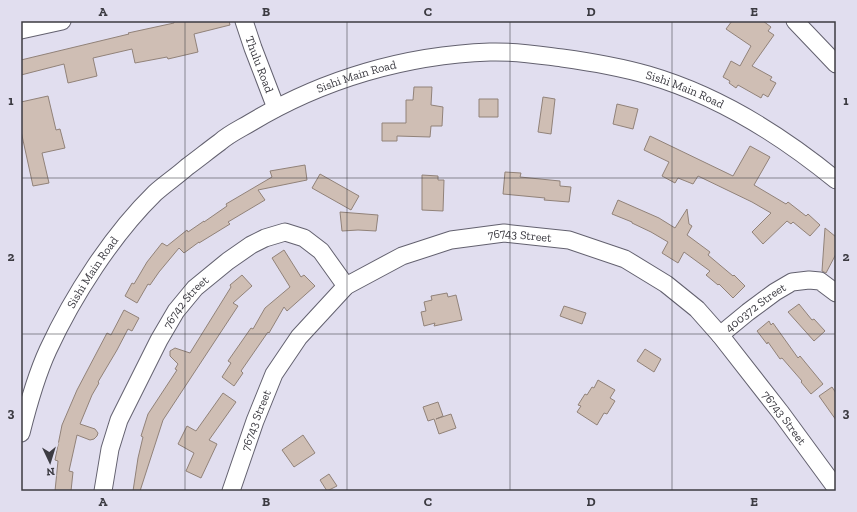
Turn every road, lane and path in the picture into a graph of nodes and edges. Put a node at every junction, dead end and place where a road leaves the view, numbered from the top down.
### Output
1 (62, 21) edge
2 (244, 21) edge
3 (795, 21) edge
4 (21, 30) edge
5 (836, 64) edge
6 (276, 108) junction
7 (836, 180) edge
8 (346, 286) junction
9 (836, 293) edge
10 (720, 335) junction
11 (21, 433) edge
12 (836, 488) edge
13 (103, 491) edge
14 (231, 491) edge

1 - 4 street
2 - 6 street, Thulu Road
3 - 5 street
6 - 7 street, Sishi Main Road
6 - 11 street, Sishi Main Road
8 - 10 street, 76743 Street
8 - 13 street, 76742 Street
8 - 14 street, 76743 Street
9 - 10 street, 400372 Street
10 - 12 street, 76743 Street

